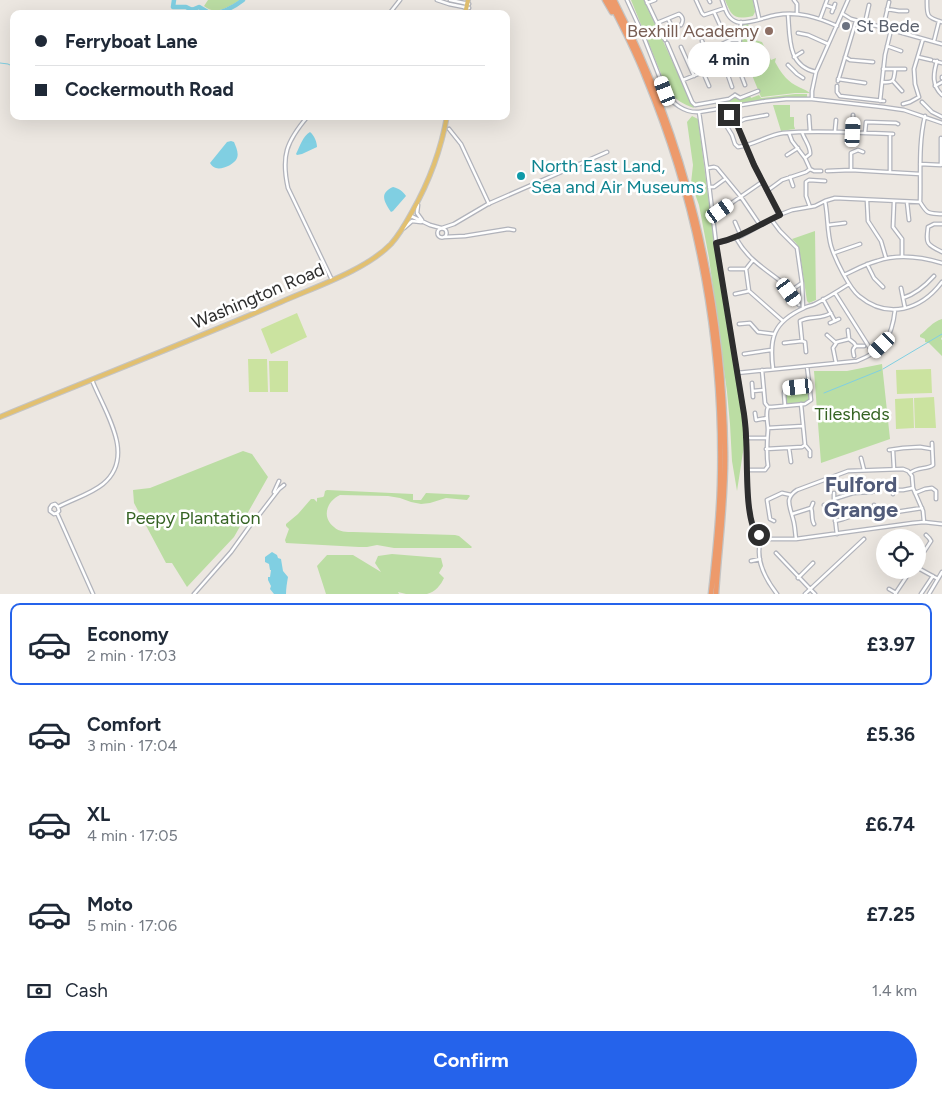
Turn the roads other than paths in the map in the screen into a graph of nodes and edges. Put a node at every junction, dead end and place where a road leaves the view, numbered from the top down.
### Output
1 (400, 0) edge
2 (437, 0) edge
3 (450, 0) edge
4 (605, 0) edge
5 (609, 0) edge
6 (616, 0) edge
7 (628, 0) edge
8 (655, 0) edge
9 (696, 0) edge
10 (722, 0) edge
11 (755, 0) edge
12 (794, 0) edge
13 (827, 0) edge
14 (848, 0) edge
15 (928, 0) edge
16 (647, 2) edge
17 (889, 2) dead end
18 (468, 4) edge
19 (836, 4) dead end
20 (825, 5) junction
21 (869, 5) dead end
22 (725, 8) junction
23 (834, 8) junction
24 (887, 9) junction
25 (392, 10) edge
26 (907, 11) dead end
27 (714, 12) junction
28 (832, 12) dead end
29 (788, 14) junction
30 (797, 14) junction
31 (843, 14) junction
32 (759, 18) junction
33 (668, 19) junction
34 (820, 19) junction
35 (856, 21) junction
36 (941, 21) edge
37 (741, 22) junction
38 (865, 23) junction
39 (657, 24) junction
40 (837, 26) junction
41 (883, 28) junction
42 (891, 30) junction
43 (798, 33) dead end
44 (724, 34) dead end
45 (923, 39) junction
46 (739, 40) junction
47 (702, 41) dead end
48 (934, 42) junction
49 (828, 44) junction
50 (942, 44) edge
51 (720, 45) dead end
52 (887, 46) junction
53 (681, 48) dead end
54 (901, 51) dead end
55 (802, 52) dead end
56 (637, 57) junction
57 (794, 57) junction
58 (845, 57) junction
59 (918, 57) junction
60 (732, 59) junction
61 (934, 61) junction
62 (872, 62) dead end
63 (798, 63) junction
64 (878, 63) dead end
65 (884, 63) junction
66 (942, 63) edge
67 (724, 64) junction
68 (788, 65) dead end
69 (713, 68) junction
70 (883, 69) junction
71 (914, 69) junction
72 (792, 70) junction
73 (895, 70) junction
74 (704, 72) junction
75 (816, 72) junction
76 (694, 76) junction
77 (803, 78) dead end
78 (683, 80) junction
79 (893, 81) junction
80 (882, 82) junction
81 (942, 82) edge
82 (865, 83) dead end
83 (745, 85) dead end
84 (709, 86) dead end
85 (837, 86) dead end
86 (935, 86) junction
87 (758, 91) dead end
88 (902, 91) dead end
89 (735, 95) junction
90 (942, 95) edge
91 (812, 100) junction
92 (922, 102) dead end
93 (903, 104) dead end
94 (699, 112) junction
95 (766, 115) dead end
96 (853, 115) dead end
97 (810, 116) dead end
98 (925, 116) junction
99 (942, 116) edge
100 (305, 120) edge
101 (446, 120) edge
102 (836, 120) dead end
103 (736, 123) junction
104 (942, 123) edge
105 (898, 124) dead end
106 (449, 129) dead end
107 (835, 131) junction
108 (802, 132) junction
109 (810, 132) junction
110 (853, 132) junction
111 (789, 133) junction
112 (865, 133) junction
113 (941, 138) edge
114 (745, 145) junction
115 (798, 148) junction
116 (607, 152) dead end
117 (863, 152) dead end
118 (787, 154) dead end
119 (805, 158) junction
120 (920, 164) junction
121 (941, 165) edge
122 (707, 168) junction
123 (810, 169) junction
124 (851, 170) junction
125 (821, 171) dead end
126 (827, 171) dead end
127 (890, 172) junction
128 (920, 174) junction
129 (790, 177) junction
130 (725, 179) junction
131 (816, 180) junction
132 (825, 180) dead end
133 (762, 182) junction
134 (816, 185) dead end
135 (793, 186) dead end
136 (710, 187) junction
137 (767, 191) junction
138 (741, 197) junction
139 (825, 201) junction
140 (867, 201) junction
141 (418, 202) junction
142 (894, 202) junction
143 (907, 202) junction
144 (920, 202) junction
145 (489, 204) junction
146 (810, 207) junction
147 (720, 211) dead end
148 (942, 214) edge
149 (780, 215) junction
150 (411, 216) junction
151 (771, 219) junction
152 (909, 220) dead end
153 (424, 222) junction
154 (734, 222) dead end
155 (845, 223) dead end
156 (942, 224) edge
157 (430, 225) junction
158 (760, 225) junction
159 (828, 225) junction
160 (448, 227) junction
161 (442, 228) junction
162 (402, 230) junction
163 (514, 230) dead end
164 (446, 231) junction
165 (437, 234) junction
166 (458, 236) junction
167 (741, 236) junction
168 (444, 237) junction
169 (736, 238) junction
170 (716, 243) junction
171 (860, 244) dead end
172 (942, 252) edge
173 (834, 253) junction
174 (902, 257) junction
175 (886, 258) junction
176 (753, 260) junction
177 (942, 263) edge
178 (867, 264) junction
179 (746, 268) junction
180 (730, 269) dead end
181 (844, 275) junction
182 (934, 276) dead end
183 (332, 280) junction
184 (942, 282) edge
185 (802, 283) junction
186 (849, 284) junction
187 (883, 287) dead end
188 (901, 288) dead end
189 (749, 291) junction
190 (789, 292) junction
191 (835, 293) junction
192 (735, 294) dead end
193 (903, 298) junction
194 (823, 299) junction
195 (799, 305) dead end
196 (803, 308) junction
197 (905, 308) junction
198 (895, 310) junction
199 (831, 313) junction
200 (839, 319) dead end
201 (784, 321) junction
202 (835, 321) junction
203 (739, 324) dead end
204 (830, 324) dead end
205 (848, 330) dead end
206 (774, 334) junction
207 (827, 335) dead end
208 (849, 339) junction
209 (802, 341) junction
210 (836, 343) junction
211 (784, 344) dead end
212 (856, 346) junction
213 (864, 346) dead end
214 (771, 350) junction
215 (806, 352) dead end
216 (873, 353) junction
217 (744, 354) dead end
218 (854, 356) dead end
219 (836, 363) junction
220 (807, 365) junction
221 (773, 369) junction
222 (762, 370) junction
223 (737, 373) junction
224 (92, 379) junction
225 (752, 383) dead end
226 (809, 386) junction
227 (764, 390) junction
228 (753, 391) junction
229 (754, 397) dead end
230 (801, 404) junction
231 (785, 406) junction
232 (768, 407) junction
233 (755, 413) dead end
234 (0, 417) edge
235 (767, 418) junction
236 (804, 426) junction
237 (768, 428) junction
238 (746, 438) junction
239 (767, 438) junction
240 (932, 443) dead end
241 (805, 445) junction
242 (789, 448) junction
243 (932, 448) junction
244 (766, 449) junction
245 (889, 450) dead end
246 (893, 450) junction
247 (810, 456) dead end
248 (861, 458) dead end
249 (791, 462) dead end
250 (932, 466) junction
251 (894, 469) junction
252 (747, 470) junction
253 (864, 470) junction
254 (935, 470) dead end
255 (910, 473) junction
256 (279, 481) dead end
257 (284, 484) dead end
258 (913, 488) junction
259 (874, 493) dead end
260 (915, 493) junction
261 (834, 494) dead end
262 (894, 494) dead end
263 (791, 495) junction
264 (273, 496) junction
265 (834, 499) junction
266 (936, 499) dead end
267 (813, 503) dead end
268 (824, 505) dead end
269 (874, 505) dead end
270 (58, 507) junction
271 (811, 508) junction
272 (894, 508) dead end
273 (922, 508) junction
274 (831, 509) junction
275 (56, 513) junction
276 (874, 513) junction
277 (881, 513) dead end
278 (792, 514) junction
279 (771, 520) dead end
280 (835, 520) junction
281 (811, 522) dead end
282 (924, 522) junction
283 (942, 524) edge
284 (837, 534) junction
285 (926, 535) dead end
286 (758, 536) junction
287 (766, 539) junction
288 (796, 539) junction
289 (864, 540) dead end
290 (761, 542) junction
291 (926, 549) edge
292 (776, 553) dead end
293 (760, 559) junction
294 (751, 561) dead end
295 (813, 564) dead end
296 (926, 572) edge
297 (942, 572) edge
298 (933, 576) junction
299 (798, 578) junction
300 (905, 579) edge
301 (938, 579) junction
302 (714, 586) junction
303 (926, 586) junction
304 (810, 589) junction
305 (889, 589) dead end
306 (931, 590) junction
307 (895, 593) edge
308 (93, 594) edge
309 (194, 594) edge
310 (711, 594) edge
311 (716, 594) edge
312 (777, 594) edge
313 (805, 594) edge
314 (815, 594) edge
315 (921, 594) edge
316 (929, 594) edge

1 - 25 street
2 - 18 street
3 - 18 street
4 - 56 highway
5 - 56 highway
6 - 302 highway
7 - 94 street
8 - 16 street
9 - 27 street
10 - 22 street
11 - 32 street
12 - 30 street
13 - 20 street
14 - 31 street
15 - 36 street
16 - 39 street
17 - 24 street
19 - 23 street
20 - 23 street
20 - 34 street
21 - 38 street
22 - 27 street
22 - 37 street
23 - 28 street
24 - 26 street
24 - 41 street
27 - 44 street
29 - 30 street
29 - 32 street
29 - 57 street
30 - 34 street
31 - 35 street
31 - 40 street
32 - 37 street
33 - 33 street
33 - 39 street
34 - 40 street
35 - 38 street
35 - 58 street
36 - 48 street
37 - 46 street
38 - 41 street
39 - 78 street
40 - 49 street
41 - 42 street
42 - 45 street
42 - 52 street
43 - 49 street
45 - 48 street
45 - 59 street
46 - 51 street
46 - 60 street
47 - 69 street
48 - 50 street
49 - 75 street
52 - 54 street
52 - 65 street
53 - 76 street
55 - 57 street
56 - 302 highway
57 - 63 street
58 - 62 street
58 - 82 street
59 - 61 street
59 - 71 street
60 - 67 street
60 - 83 street
61 - 66 street
61 - 86 street
63 - 72 street
63 - 75 street
64 - 65 street
65 - 70 street
67 - 69 street
67 - 89 street
68 - 72 street
69 - 74 street
70 - 73 street
70 - 80 street
71 - 73 street
71 - 93 street
72 - 77 street
73 - 79 street
74 - 76 street
74 - 84 street
75 - 91 street
76 - 78 street
78 - 89 street
79 - 80 street
79 - 88 street
80 - 85 street
81 - 86 street
86 - 90 street
87 - 89 street
91 - 94 street
91 - 98 street
92 - 99 street
94 - 122 street
95 - 103 street
96 - 110 street
97 - 109 street
98 - 104 street
98 - 120 street
100 - 183 street
101 - 141 main road, Washington Road
102 - 107 street
103 - 114 street
103 - 114 street
105 - 112 street
106 - 145 street
107 - 109 street
107 - 110 street
108 - 109 street
108 - 111 street
108 - 119 street
110 - 112 street
111 - 114 street
111 - 115 street
112 - 127 street
113 - 121 street
114 - 133 street
115 - 118 street
115 - 119 street
116 - 145 street
117 - 124 street
119 - 123 street
120 - 121 street
120 - 128 street
122 - 130 street
122 - 136 street
123 - 125 street
123 - 129 street
124 - 126 street
124 - 127 street
127 - 128 street
128 - 144 street
129 - 135 street
129 - 137 street
130 - 136 street
130 - 138 street
131 - 132 street
131 - 134 street
131 - 146 street
133 - 137 street
133 - 138 street
136 - 170 street
137 - 149 street
138 - 147 street
138 - 158 street
139 - 140 street
139 - 146 street
139 - 159 street
140 - 142 street
140 - 175 street
141 - 150 main road, Washington Road
141 - 153 street
142 - 143 street
142 - 174 street
143 - 144 street
143 - 152 street
144 - 148 street
145 - 160 street
146 - 149 street
149 - 151 street
150 - 153 street
150 - 162 main road, Washington Road
151 - 158 street
151 - 185 street
153 - 157 street
153 - 162 street
154 - 167 street
155 - 159 street
156 - 172 street
157 - 161 street
157 - 165 street
158 - 167 street
159 - 173 street
160 - 161 street
160 - 164 street
161 - 164 street
161 - 165 street
162 - 183 main road, Washington Road
163 - 166 street
164 - 166 street
164 - 168 street
165 - 168 street
166 - 168 street
167 - 169 street
169 - 170 street
169 - 176 street
170 - 223 street
171 - 173 street
173 - 181 street
174 - 175 street
174 - 177 street
175 - 178 street
176 - 179 street
176 - 190 street
178 - 181 street
178 - 187 street
179 - 180 street
179 - 189 street
181 - 186 street
182 - 193 street
183 - 224 main road, Washington Road
184 - 197 street
185 - 190 street
185 - 196 street
186 - 191 street
186 - 198 street
188 - 193 street
189 - 192 street
189 - 201 street
190 - 195 street
191 - 194 street
191 - 216 street
193 - 197 street
194 - 196 street
194 - 199 street
196 - 201 street
197 - 198 street
198 - 216 street
199 - 202 street
199 - 209 street
200 - 202 street
201 - 206 street
202 - 204 street
203 - 206 street
205 - 208 street
206 - 214 street
207 - 210 street
208 - 210 street
208 - 212 street
209 - 211 street
209 - 215 street
210 - 219 street
212 - 213 street
212 - 218 street
214 - 217 street
214 - 221 street
216 - 219 street
219 - 220 street
220 - 221 street
220 - 226 street
221 - 222 street
222 - 223 street
222 - 227 street
223 - 238 street
224 - 234 main road, Washington Road
224 - 270 street
225 - 228 street
226 - 230 street
226 - 231 street
227 - 228 street
227 - 232 street
228 - 229 street
230 - 231 street
230 - 236 street
231 - 232 street
232 - 235 street
233 - 235 street
235 - 237 street
236 - 237 street
236 - 241 street
237 - 239 street
238 - 239 street
238 - 252 street
239 - 244 street
240 - 243 street
241 - 242 street
241 - 247 street
242 - 244 street
242 - 249 street
243 - 246 street
243 - 250 street
244 - 252 street
245 - 246 street
246 - 251 street
248 - 253 street
250 - 254 street
250 - 255 street
251 - 253 street
251 - 255 street
252 - 286 street
253 - 263 street
255 - 258 street
256 - 264 street
257 - 264 street
258 - 260 street
258 - 262 street
259 - 265 street
260 - 266 street
260 - 273 street
261 - 265 street
263 - 278 street
263 - 279 street
264 - 309 street
265 - 274 street
267 - 271 street
268 - 274 street
269 - 276 street
270 - 275 street
270 - 275 street
271 - 278 street
271 - 281 street
272 - 273 street
273 - 282 street
274 - 280 street
275 - 308 street
276 - 277 street
276 - 280 street
278 - 288 street
280 - 284 street
282 - 283 street
282 - 284 street
284 - 288 street
285 - 291 street
286 - 287 street
286 - 290 street
287 - 288 street
287 - 290 street
289 - 304 street
290 - 293 street
292 - 299 street
293 - 294 street
293 - 312 street
295 - 299 street
296 - 298 street
297 - 301 street
298 - 301 street
298 - 303 street
299 - 304 street
300 - 307 street
301 - 306 street
302 - 310 highway
302 - 311 highway
303 - 306 street
303 - 315 street
304 - 313 street
304 - 314 street
305 - 307 street
306 - 316 street

